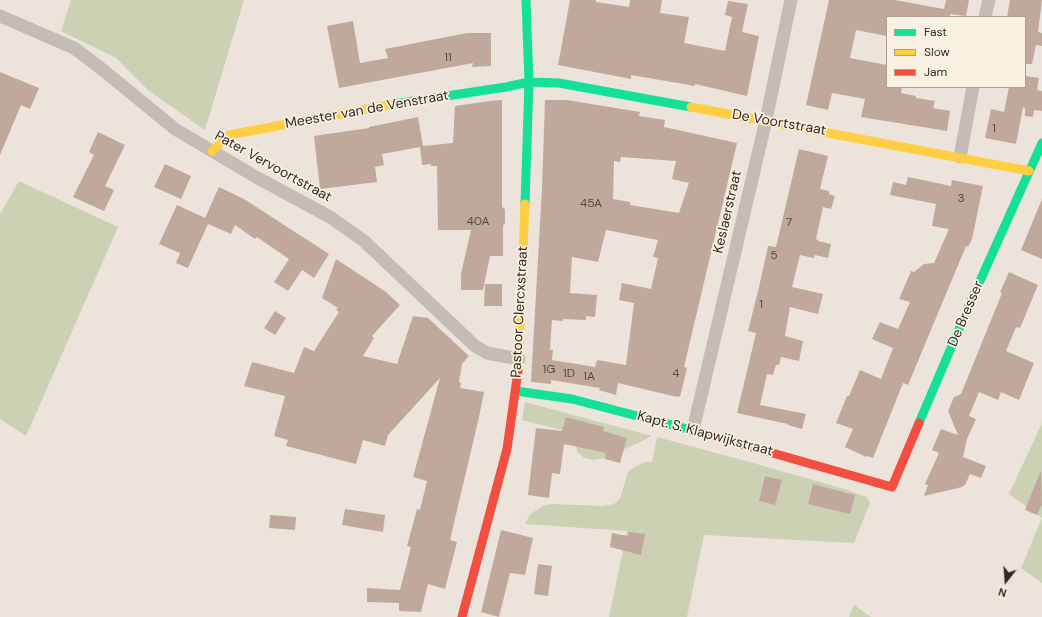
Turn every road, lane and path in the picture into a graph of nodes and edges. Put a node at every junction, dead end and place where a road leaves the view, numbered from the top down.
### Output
1 (526, 0) edge
2 (791, 0) edge
3 (988, 0) edge
4 (0, 16) edge
5 (986, 16) edge
6 (529, 82) junction
7 (973, 88) edge
8 (766, 120) junction
9 (1042, 143) edge
10 (212, 151) junction
11 (960, 157) junction
12 (1029, 171) junction
13 (519, 358) junction
14 (516, 391) junction
15 (693, 430) junction
16 (892, 487) joint
17 (462, 617) edge

1 - 6 street, Pastoor Clercxstraat
2 - 8 street, Keslaerstraat
3 - 5 street
4 - 10 street, Pater Vervoortstraat
6 - 8 street, De Voortstraat
6 - 10 street, Meester van de Venstraat
6 - 13 street, Pastoor Clercxstraat
7 - 11 street
8 - 11 street, De Voortstraat
8 - 15 street, Keslaerstraat
9 - 12 street, De Bresser
10 - 13 street, Pater Vervoortstraat
11 - 12 street, De Voortstraat
12 - 16 street, De Bresser
13 - 14 street, Pastoor Clercxstraat
14 - 15 street, Kapt. S. Klapwijkstraat
14 - 17 street, Pastoor Clercxstraat
15 - 16 street, Kapt. S. Klapwijkstraat

